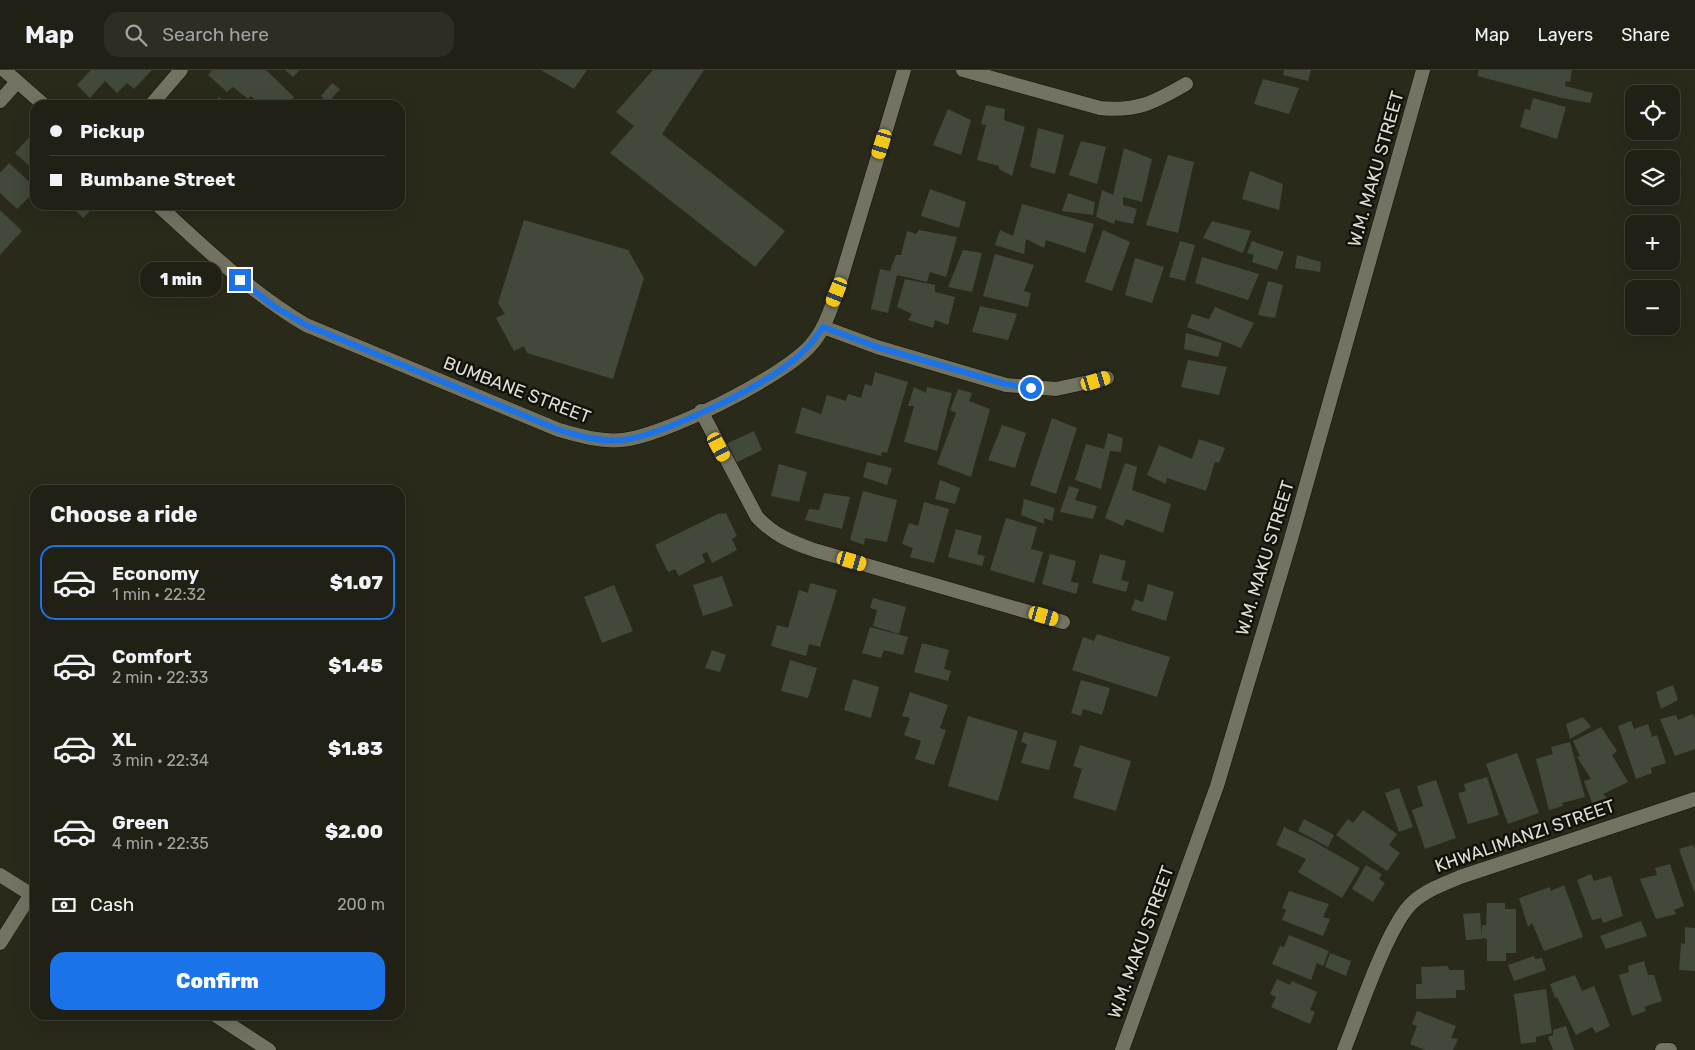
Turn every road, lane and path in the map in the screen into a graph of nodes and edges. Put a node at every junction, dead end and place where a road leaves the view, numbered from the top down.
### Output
1 (4, 70) edge
2 (181, 70) edge
3 (904, 70) edge
4 (963, 70) edge
5 (1424, 70) edge
6 (17, 82) junction
7 (1186, 84) dead end
8 (38, 100) edge
9 (155, 100) edge
10 (0, 101) edge
11 (163, 210) edge
12 (823, 327) junction
13 (1107, 378) dead end
14 (701, 411) junction
15 (1063, 622) dead end
16 (1695, 799) edge
17 (0, 875) edge
18 (30, 894) edge
19 (30, 900) edge
20 (0, 943) edge
21 (224, 1020) edge
22 (269, 1050) edge
23 (1122, 1050) edge
24 (1344, 1050) edge
25 (1662, 1050) edge
26 (1670, 1050) edge

1 - 6 street
2 - 9 street
3 - 12 street, BUMBANE STREET
4 - 7 street
5 - 23 street, W.M. MAKU STREET
6 - 8 street
6 - 10 street
11 - 14 street, BUMBANE STREET
12 - 13 street
12 - 14 street, BUMBANE STREET
14 - 15 street
16 - 24 street, KHWALIMANZI STREET
17 - 18 street
19 - 20 street
21 - 22 street
25 - 26 street

